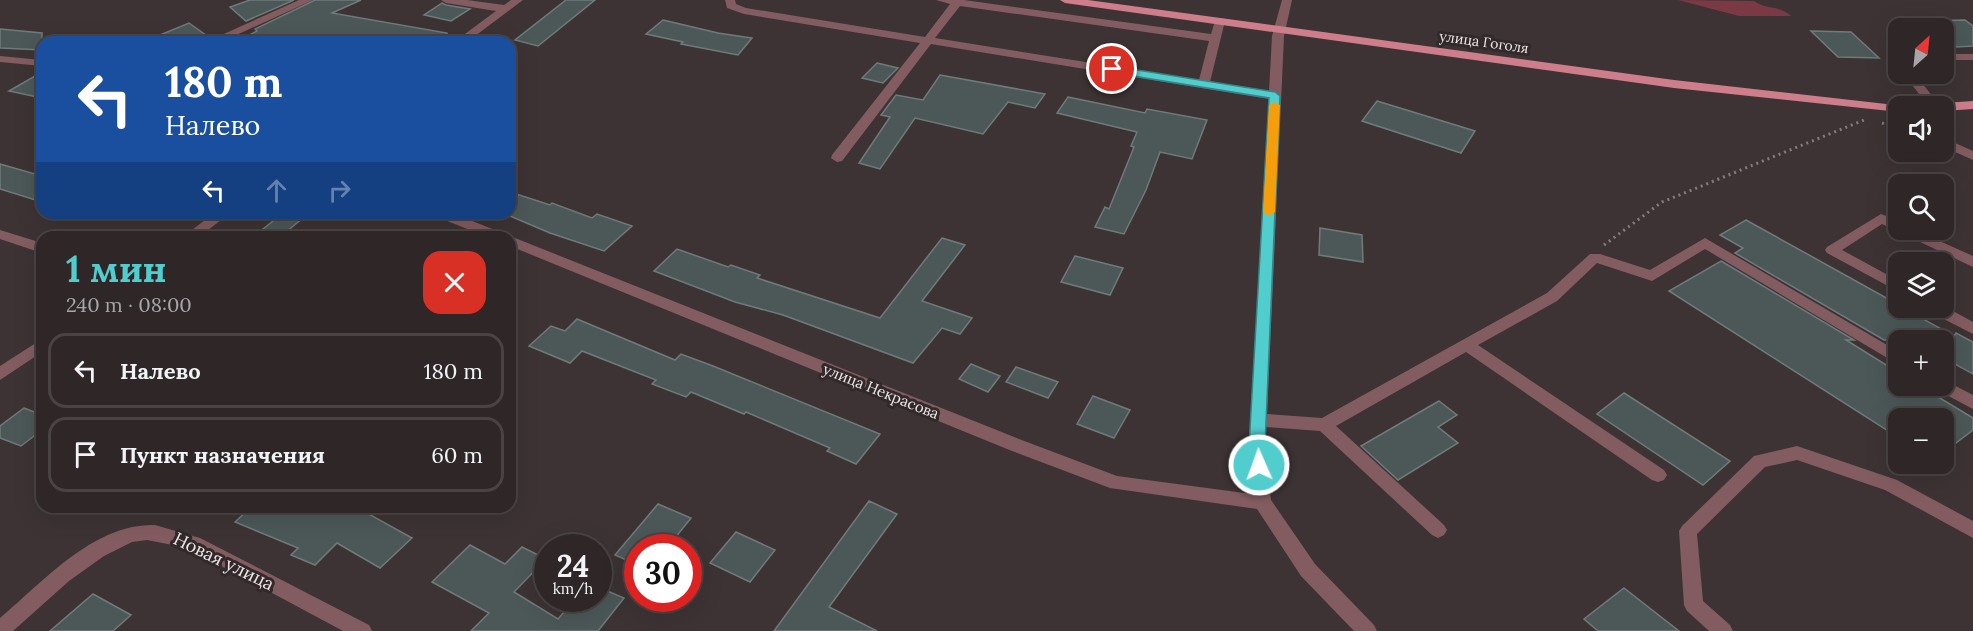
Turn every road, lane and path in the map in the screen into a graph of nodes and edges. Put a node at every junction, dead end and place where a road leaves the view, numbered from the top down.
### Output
1 (308, 0) edge
2 (446, 0) edge
3 (518, 0) edge
4 (730, 0) edge
5 (941, 0) edge
6 (1065, 0) edge
7 (1287, 0) edge
8 (958, 1) edge
9 (506, 9) junction
10 (1220, 21) junction
11 (1279, 29) junction
12 (226, 36) edge
13 (468, 36) edge
14 (1215, 38) junction
15 (928, 40) junction
16 (1954, 57) edge
17 (1973, 57) edge
18 (0, 59) edge
19 (36, 62) edge
20 (1204, 84) junction
21 (1917, 84) edge
22 (1275, 96) junction
23 (1926, 96) edge
24 (1973, 105) edge
25 (1954, 106) edge
26 (1888, 107) edge
27 (1868, 119) dead end
28 (1876, 121) dead end
29 (1888, 125) edge
30 (1954, 147) edge
31 (1973, 156) edge
32 (837, 158) dead end
33 (215, 219) edge
34 (455, 219) edge
35 (1888, 221) edge
36 (198, 231) edge
37 (485, 231) edge
38 (0, 234) edge
39 (1926, 240) edge
40 (516, 243) edge
41 (36, 246) edge
42 (1595, 257) junction
43 (1973, 262) edge
44 (1888, 281) edge
45 (1953, 318) edge
46 (1973, 329) edge
47 (1466, 345) junction
48 (36, 348) edge
49 (1888, 352) edge
50 (0, 374) edge
51 (1954, 392) edge
52 (1973, 403) edge
53 (1259, 420) junction
54 (1324, 425) junction
55 (1658, 475) dead end
56 (1262, 502) junction
57 (1438, 530) dead end
58 (1973, 530) edge
59 (0, 630) edge
60 (362, 631) edge
61 (1367, 631) edge
62 (1723, 631) edge

1 - 12 street
2 - 9 street
3 - 9 street
4 - 15 street
5 - 8 street
6 - 10 main road, улица Гоголя
7 - 11 street
8 - 14 street
8 - 15 street
9 - 13 street
10 - 11 main road, улица Гоголя
10 - 14 street
11 - 22 street
11 - 26 main road, улица Гоголя
14 - 20 street
15 - 20 street
15 - 32 street
16 - 17 street
18 - 19 street
20 - 22 street
21 - 23 street
22 - 53 street
24 - 25 main road
27 - 42 path
28 - 29 path
30 - 31 street
33 - 36 street
34 - 37 street
35 - 44 street
38 - 41 street
39 - 43 street
40 - 56 street, улица Некрасова
42 - 47 street
42 - 49 street
45 - 46 street
47 - 54 street
47 - 55 street
48 - 50 street
51 - 52 street
53 - 54 street
53 - 56 street
54 - 57 street
56 - 61 street
58 - 62 street
59 - 60 street, Новая улица

